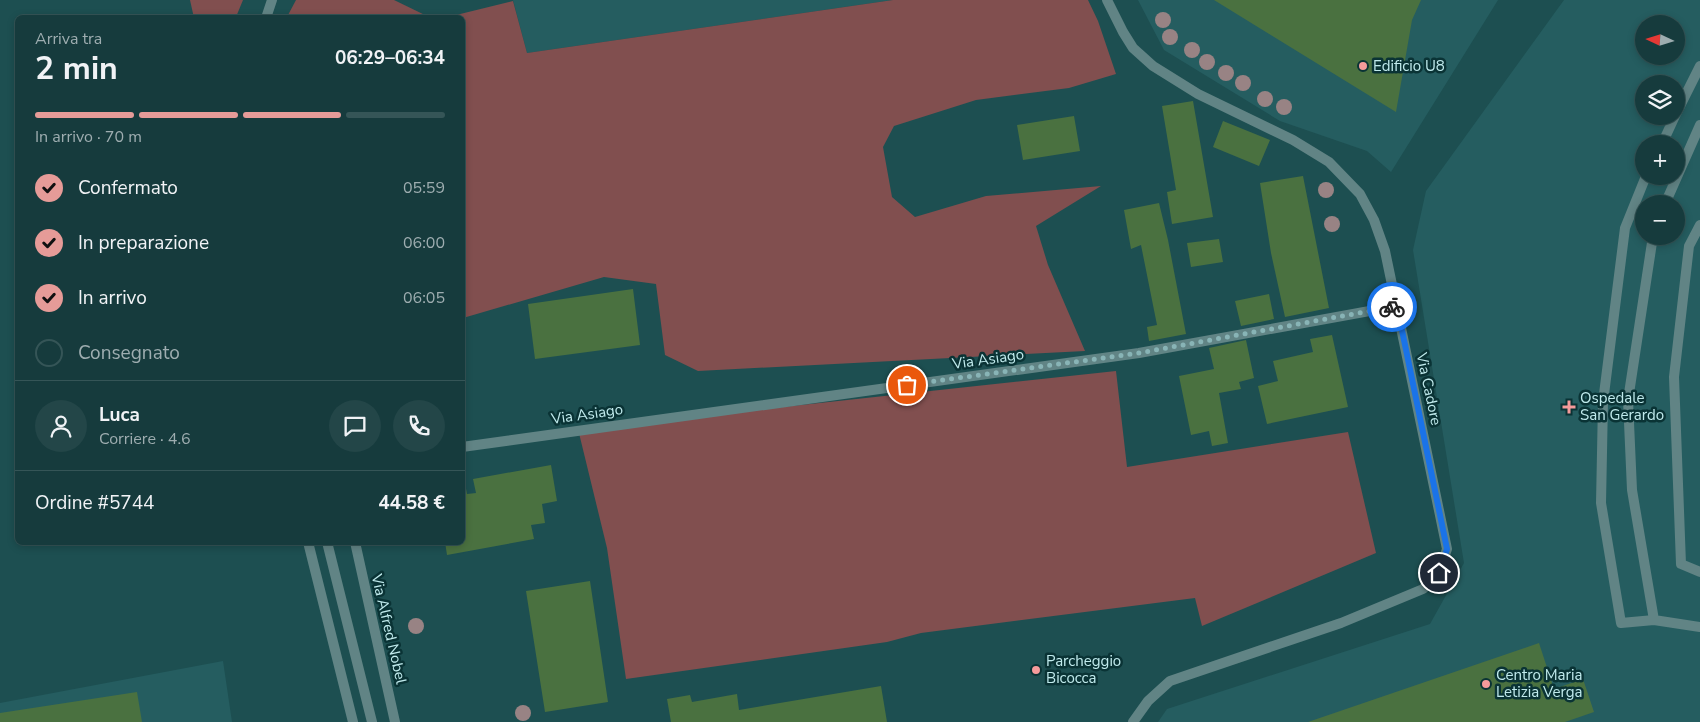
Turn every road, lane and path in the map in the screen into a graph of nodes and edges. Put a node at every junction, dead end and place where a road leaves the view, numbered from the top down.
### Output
1 (272, 0) edge
2 (1107, 0) edge
3 (267, 15) edge
4 (1700, 66) edge
5 (1685, 97) edge
6 (1700, 125) edge
7 (1642, 185) edge
8 (1669, 195) edge
9 (1700, 225) edge
10 (1653, 245) edge
11 (1397, 306) junction
12 (465, 447) edge
13 (309, 545) edge
14 (328, 545) edge
15 (356, 545) edge
16 (1700, 572) edge
17 (1654, 620) junction
18 (1700, 627) edge
19 (353, 722) edge
20 (372, 722) edge
21 (395, 722) edge
22 (1134, 722) edge

1 - 3 street
2 - 11 street, Via Cadore
4 - 5 street
6 - 8 street
7 - 17 street
9 - 16 street
10 - 17 street
11 - 12 street, Via Asiago
11 - 22 street, Via Cadore
13 - 19 street
14 - 20 street
15 - 21 street, Via Alfred Nobel
17 - 18 street

